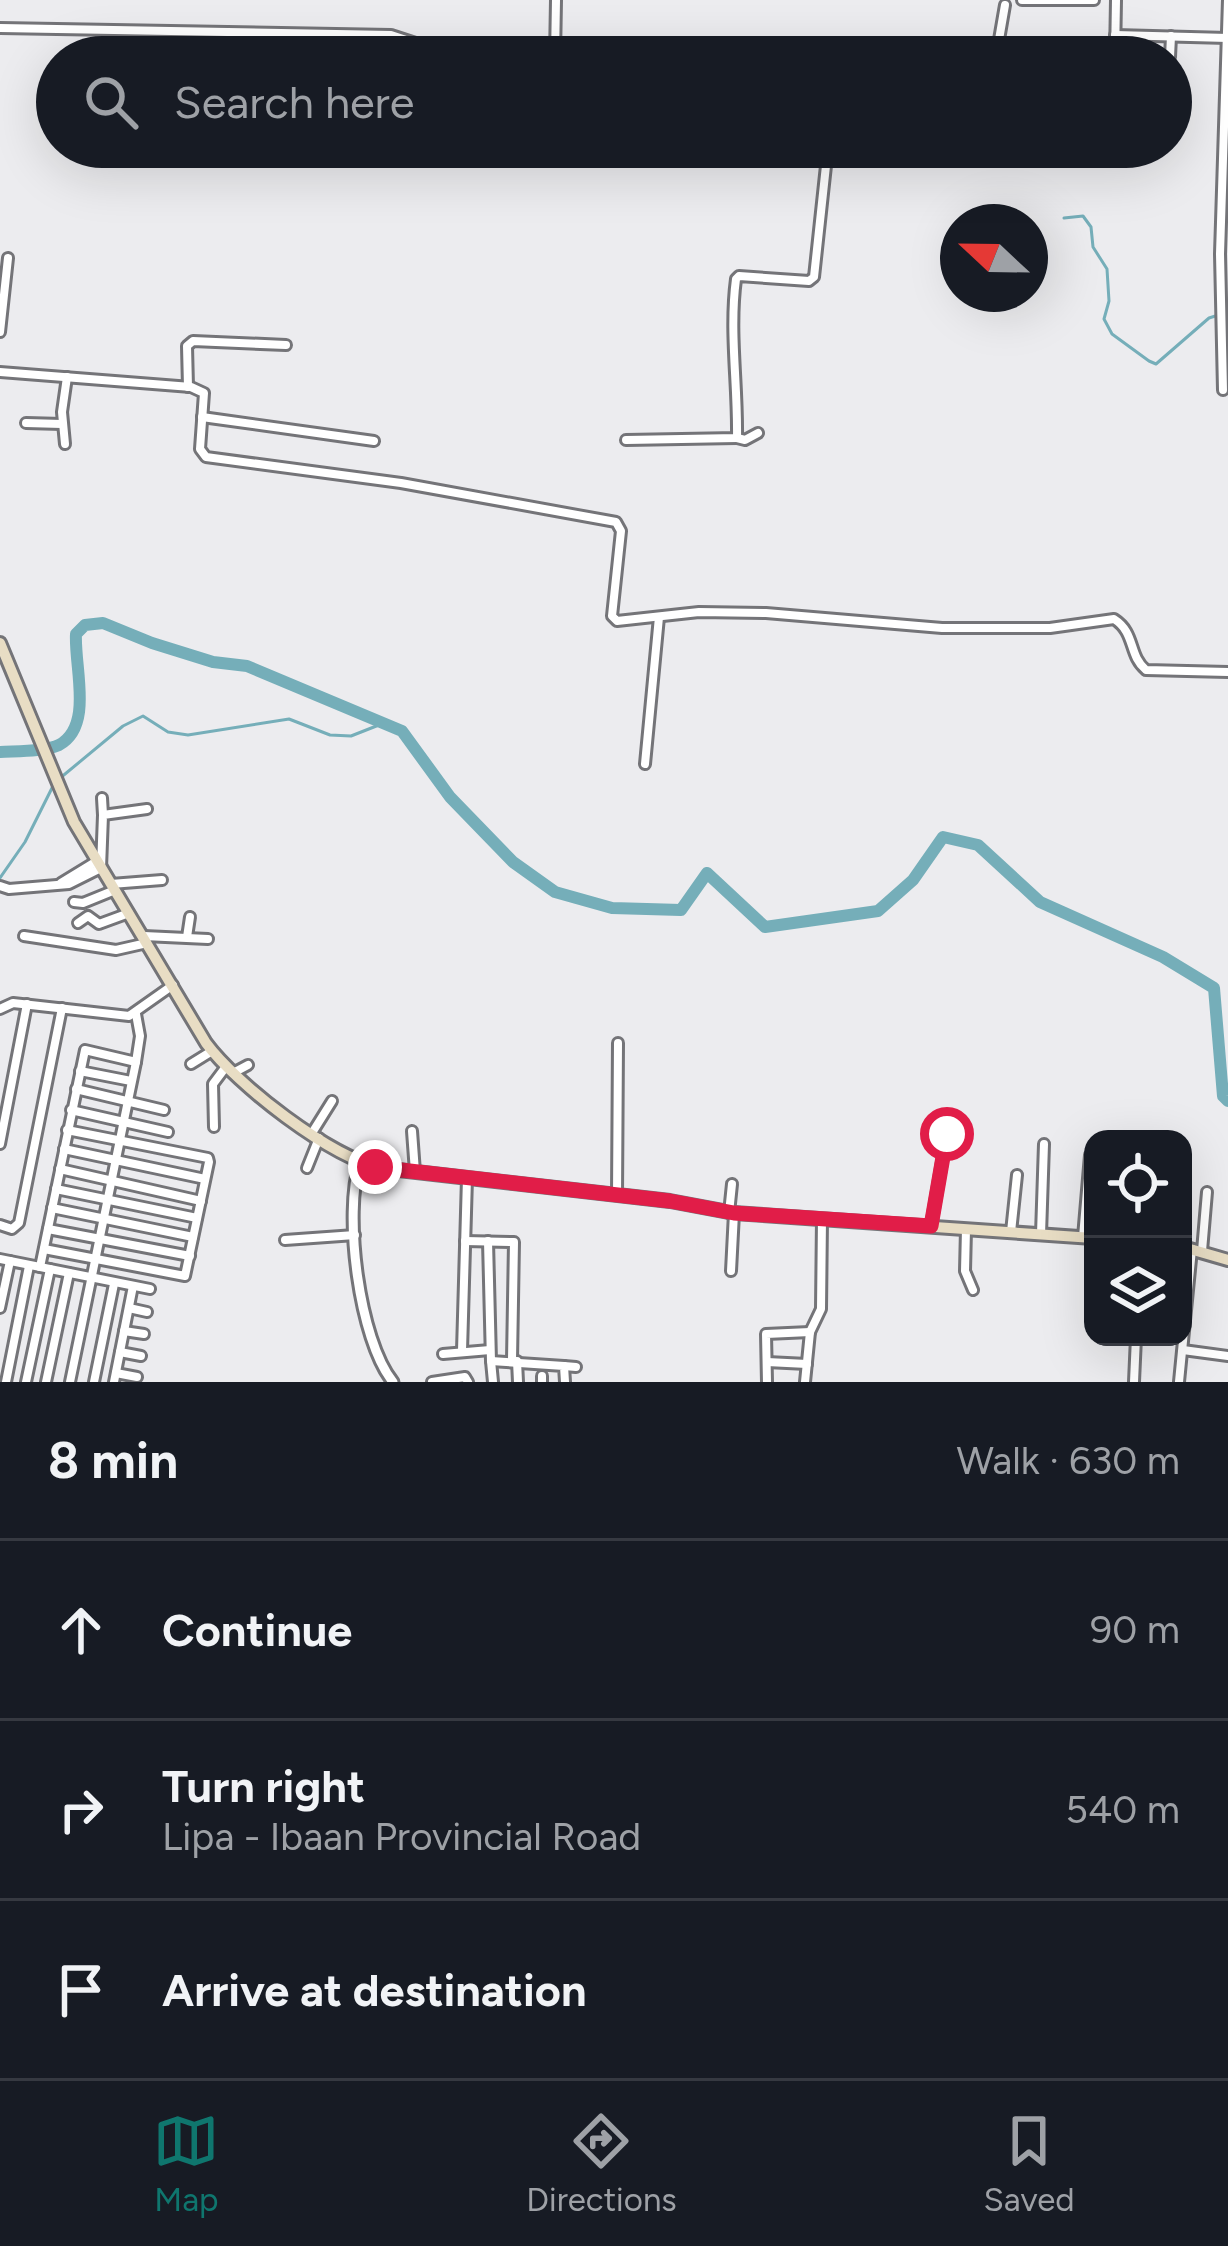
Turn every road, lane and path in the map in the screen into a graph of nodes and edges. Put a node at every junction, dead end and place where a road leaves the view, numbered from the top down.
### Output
1 (556, 0) edge
2 (1021, 0) edge
3 (1094, 0) edge
4 (1116, 0) edge
5 (1228, 0) edge
6 (1004, 2) edge
7 (0, 28) edge
8 (1115, 35) joint
9 (397, 36) edge
10 (555, 36) edge
11 (998, 36) edge
12 (1140, 36) edge
13 (1192, 37) edge
14 (1227, 38) edge
15 (1226, 117) edge
16 (826, 168) edge
17 (8, 258) dead end
18 (0, 332) edge
19 (286, 345) dead end
20 (0, 372) edge
21 (67, 377) junction
22 (188, 387) junction
23 (1223, 390) dead end
24 (202, 417) junction
25 (26, 423) dead end
26 (62, 424) junction
27 (758, 433) dead end
28 (737, 438) junction
29 (626, 440) dead end
30 (374, 441) dead end
31 (65, 444) dead end
32 (659, 616) junction
33 (0, 643) edge
34 (1228, 672) edge
35 (645, 764) dead end
36 (102, 799) dead end
37 (147, 809) dead end
38 (103, 815) junction
39 (99, 864) junction
40 (162, 880) dead end
41 (0, 886) edge
42 (113, 887) junction
43 (74, 902) dead end
44 (130, 913) junction
45 (190, 917) dead end
46 (78, 922) dead end
47 (24, 936) dead end
48 (187, 937) junction
49 (146, 939) junction
50 (208, 939) dead end
51 (175, 984) junction
52 (27, 1004) junction
53 (62, 1008) junction
54 (0, 1009) edge
55 (136, 1013) junction
56 (617, 1043) dead end
57 (212, 1051) junction
58 (136, 1062) junction
59 (191, 1064) dead end
60 (248, 1065) dead end
61 (80, 1070) junction
62 (228, 1071) junction
63 (131, 1082) junction
64 (76, 1089) junction
65 (332, 1100) dead end
66 (127, 1102) junction
67 (71, 1110) junction
68 (164, 1110) dead end
69 (123, 1121) junction
70 (949, 1121) dead end
71 (214, 1127) dead end
72 (68, 1130) junction
73 (412, 1131) dead end
74 (168, 1132) dead end
75 (315, 1136) junction
76 (119, 1142) junction
77 (0, 1144) edge
78 (1044, 1144) dead end
79 (64, 1149) junction
80 (115, 1160) junction
81 (360, 1162) junction
82 (307, 1168) dead end
83 (60, 1169) junction
84 (415, 1172) junction
85 (1017, 1175) dead end
86 (467, 1177) junction
87 (205, 1179) junction
88 (111, 1180) junction
89 (732, 1184) dead end
90 (56, 1189) junction
91 (1207, 1192) dead end
92 (617, 1195) junction
93 (107, 1199) junction
94 (201, 1201) junction
95 (52, 1208) junction
96 (732, 1213) junction
97 (197, 1218) junction
98 (103, 1219) junction
99 (821, 1219) junction
100 (0, 1225) edge
101 (931, 1226) junction
102 (48, 1229) junction
103 (966, 1229) junction
104 (1011, 1232) junction
105 (1041, 1234) junction
106 (356, 1235) junction
107 (194, 1237) junction
108 (1084, 1238) edge
109 (99, 1239) junction
110 (285, 1240) dead end
111 (488, 1240) junction
112 (465, 1241) junction
113 (44, 1249) junction
114 (1192, 1249) edge
115 (190, 1256) junction
116 (96, 1258) junction
117 (1228, 1259) edge
118 (5, 1260) edge
119 (40, 1267) junction
120 (731, 1271) dead end
121 (69, 1273) junction
122 (92, 1278) junction
123 (114, 1283) junction
124 (133, 1286) junction
125 (150, 1289) dead end
126 (973, 1290) dead end
127 (0, 1308) edge
128 (129, 1308) junction
129 (147, 1312) dead end
130 (124, 1331) junction
131 (810, 1333) junction
132 (144, 1334) dead end
133 (1136, 1346) edge
134 (1183, 1346) edge
135 (1183, 1350) junction
136 (462, 1351) junction
137 (120, 1352) junction
138 (442, 1354) dead end
139 (141, 1356) dead end
140 (491, 1356) junction
141 (1228, 1356) edge
142 (514, 1360) junction
143 (766, 1362) junction
144 (807, 1364) junction
145 (564, 1366) junction
146 (576, 1367) dead end
147 (137, 1377) dead end
148 (115, 1378) edge
149 (6, 1382) edge
150 (26, 1382) edge
151 (46, 1382) edge
152 (70, 1382) edge
153 (94, 1382) edge
154 (393, 1382) edge
155 (432, 1382) edge
156 (467, 1382) edge
157 (493, 1382) edge
158 (518, 1382) edge
159 (565, 1382) edge
160 (767, 1382) edge
161 (806, 1382) edge
162 (1134, 1382) edge
163 (1179, 1382) edge

1 - 10 street
2 - 3 street
2 - 6 street
4 - 8 street
5 - 14 street
6 - 11 street
7 - 9 street
8 - 12 street
13 - 14 street
14 - 15 street
15 - 23 street
16 - 28 street
17 - 18 street
19 - 22 street
20 - 21 street
21 - 22 street
21 - 26 street
22 - 24 street
24 - 30 street
24 - 32 street
25 - 26 street
26 - 31 street
27 - 28 street
28 - 29 street
32 - 34 street
32 - 35 street
33 - 39 main road
36 - 38 street
37 - 38 street
38 - 39 street
39 - 41 street
39 - 42 main road
40 - 42 street
42 - 43 street
42 - 44 main road
44 - 46 street
44 - 49 main road
45 - 48 street
47 - 49 street
48 - 49 street
48 - 50 street
49 - 51 main road
51 - 55 street
51 - 57 main road
52 - 53 street
52 - 54 street
52 - 77 street
53 - 55 street
53 - 100 street
55 - 58 street
56 - 92 street
57 - 59 street
57 - 62 main road
58 - 61 street
58 - 63 street
60 - 62 street
61 - 63 street
61 - 64 street
62 - 71 street
62 - 75 main road
63 - 66 street
64 - 66 street
64 - 67 street
65 - 75 street
66 - 68 street
66 - 69 street
67 - 69 street
67 - 72 street
69 - 74 street
69 - 76 street
70 - 101 street
72 - 76 street
72 - 79 street
73 - 84 street
75 - 81 main road
75 - 82 street
76 - 80 street
76 - 87 street
78 - 105 street
79 - 80 street
79 - 83 street
80 - 87 street
80 - 88 street
81 - 84 main road
81 - 106 street
83 - 88 street
83 - 90 street
84 - 86 main road
85 - 104 street
86 - 92 main road
86 - 112 street
87 - 94 street
88 - 93 street
88 - 94 street
89 - 96 street
90 - 93 street
90 - 95 street
91 - 114 street
92 - 96 main road
93 - 97 street
93 - 98 street
94 - 97 street
95 - 98 street
95 - 102 street
96 - 99 main road
96 - 120 street
97 - 107 street
98 - 107 street
98 - 109 street
99 - 101 main road
99 - 131 street
101 - 103 main road
102 - 109 street
102 - 113 street
103 - 104 main road
103 - 126 street
104 - 105 main road
105 - 108 main road
106 - 110 street
106 - 154 street
107 - 115 street
109 - 115 street
109 - 116 street
111 - 112 street
111 - 140 street
111 - 142 street
112 - 136 street
113 - 116 street
113 - 119 street
114 - 117 main road
115 - 116 street
116 - 122 street
118 - 119 street
118 - 127 street
119 - 121 street
119 - 149 street
119 - 150 street
121 - 122 street
121 - 151 street
122 - 123 street
122 - 152 street
123 - 124 street
123 - 153 street
124 - 125 street
124 - 128 street
128 - 129 street
128 - 130 street
130 - 132 street
130 - 137 street
131 - 143 street
131 - 144 street
133 - 162 street
134 - 135 street
135 - 141 street
135 - 163 street
136 - 138 street
136 - 140 street
137 - 139 street
137 - 148 street
140 - 142 street
140 - 157 street
142 - 145 street
142 - 158 street
143 - 144 street
143 - 160 street
144 - 161 street
145 - 146 street
145 - 159 street
147 - 148 street
155 - 156 street

